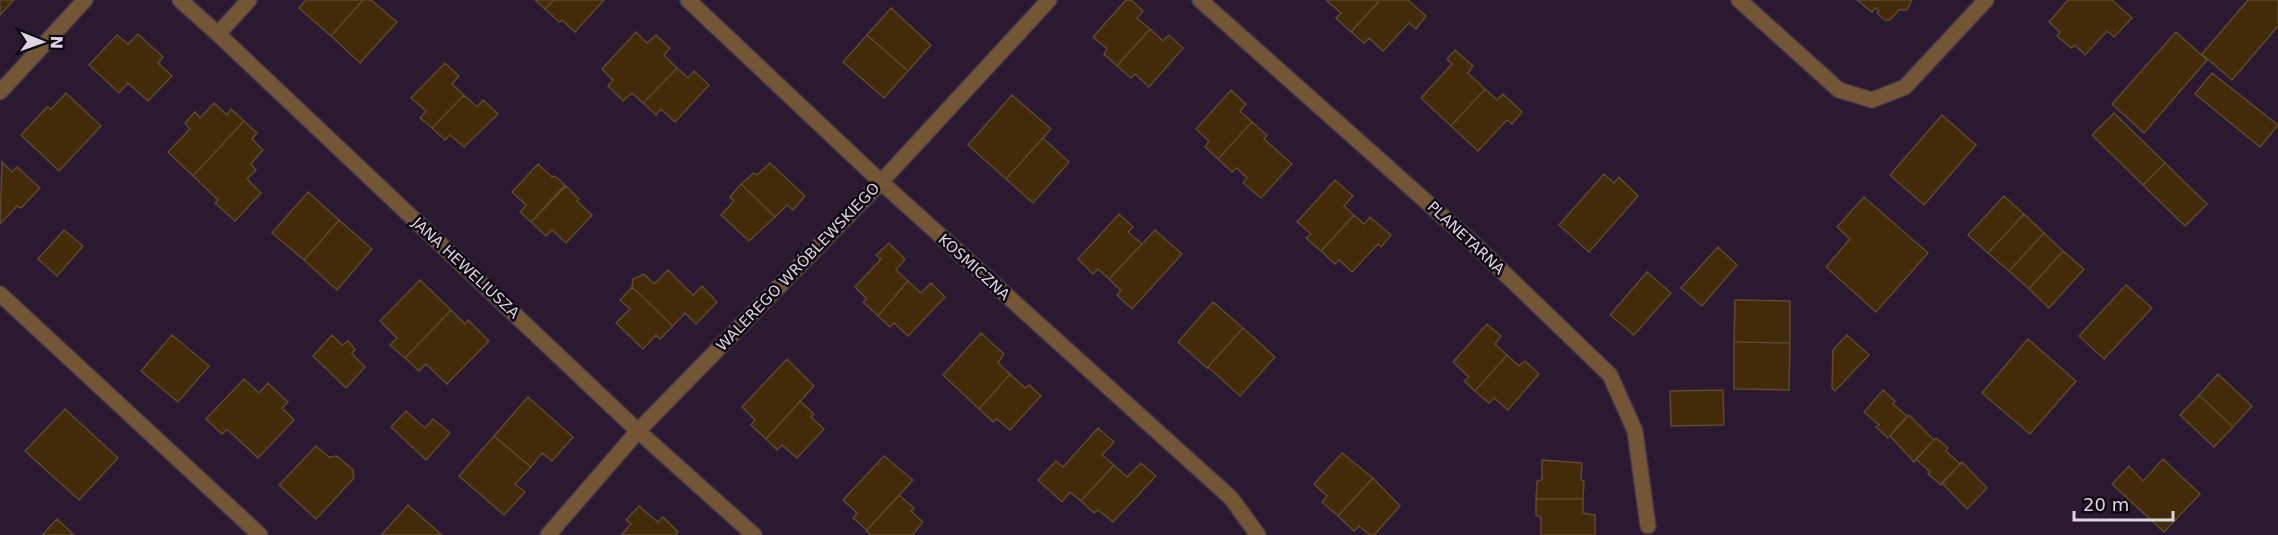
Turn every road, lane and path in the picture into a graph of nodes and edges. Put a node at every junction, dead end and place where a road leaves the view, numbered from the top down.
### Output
1 (84, 0) edge
2 (180, 0) edge
3 (249, 0) edge
4 (688, 0) edge
5 (1049, 0) edge
6 (1200, 0) edge
7 (1739, 0) edge
8 (1986, 0) edge
9 (218, 34) junction
10 (0, 92) edge
11 (881, 182) junction
12 (0, 294) edge
13 (639, 432) junction
14 (1648, 526) dead end
15 (260, 535) edge
16 (548, 535) edge
17 (754, 535) edge
18 (1258, 535) edge

1 - 10 street
2 - 9 street, JANA HEWELIUSZA
3 - 9 street
4 - 11 street, KOSMICZNA
5 - 11 street, WALEREGO WRÓBLEWSKIEGO
6 - 14 street, PLANETARNA
7 - 8 street
9 - 13 street, JANA HEWELIUSZA
11 - 13 street, WALEREGO WRÓBLEWSKIEGO
11 - 18 street, KOSMICZNA
12 - 15 street
13 - 16 street, WALEREGO WRÓBLEWSKIEGO
13 - 17 street, JANA HEWELIUSZA

